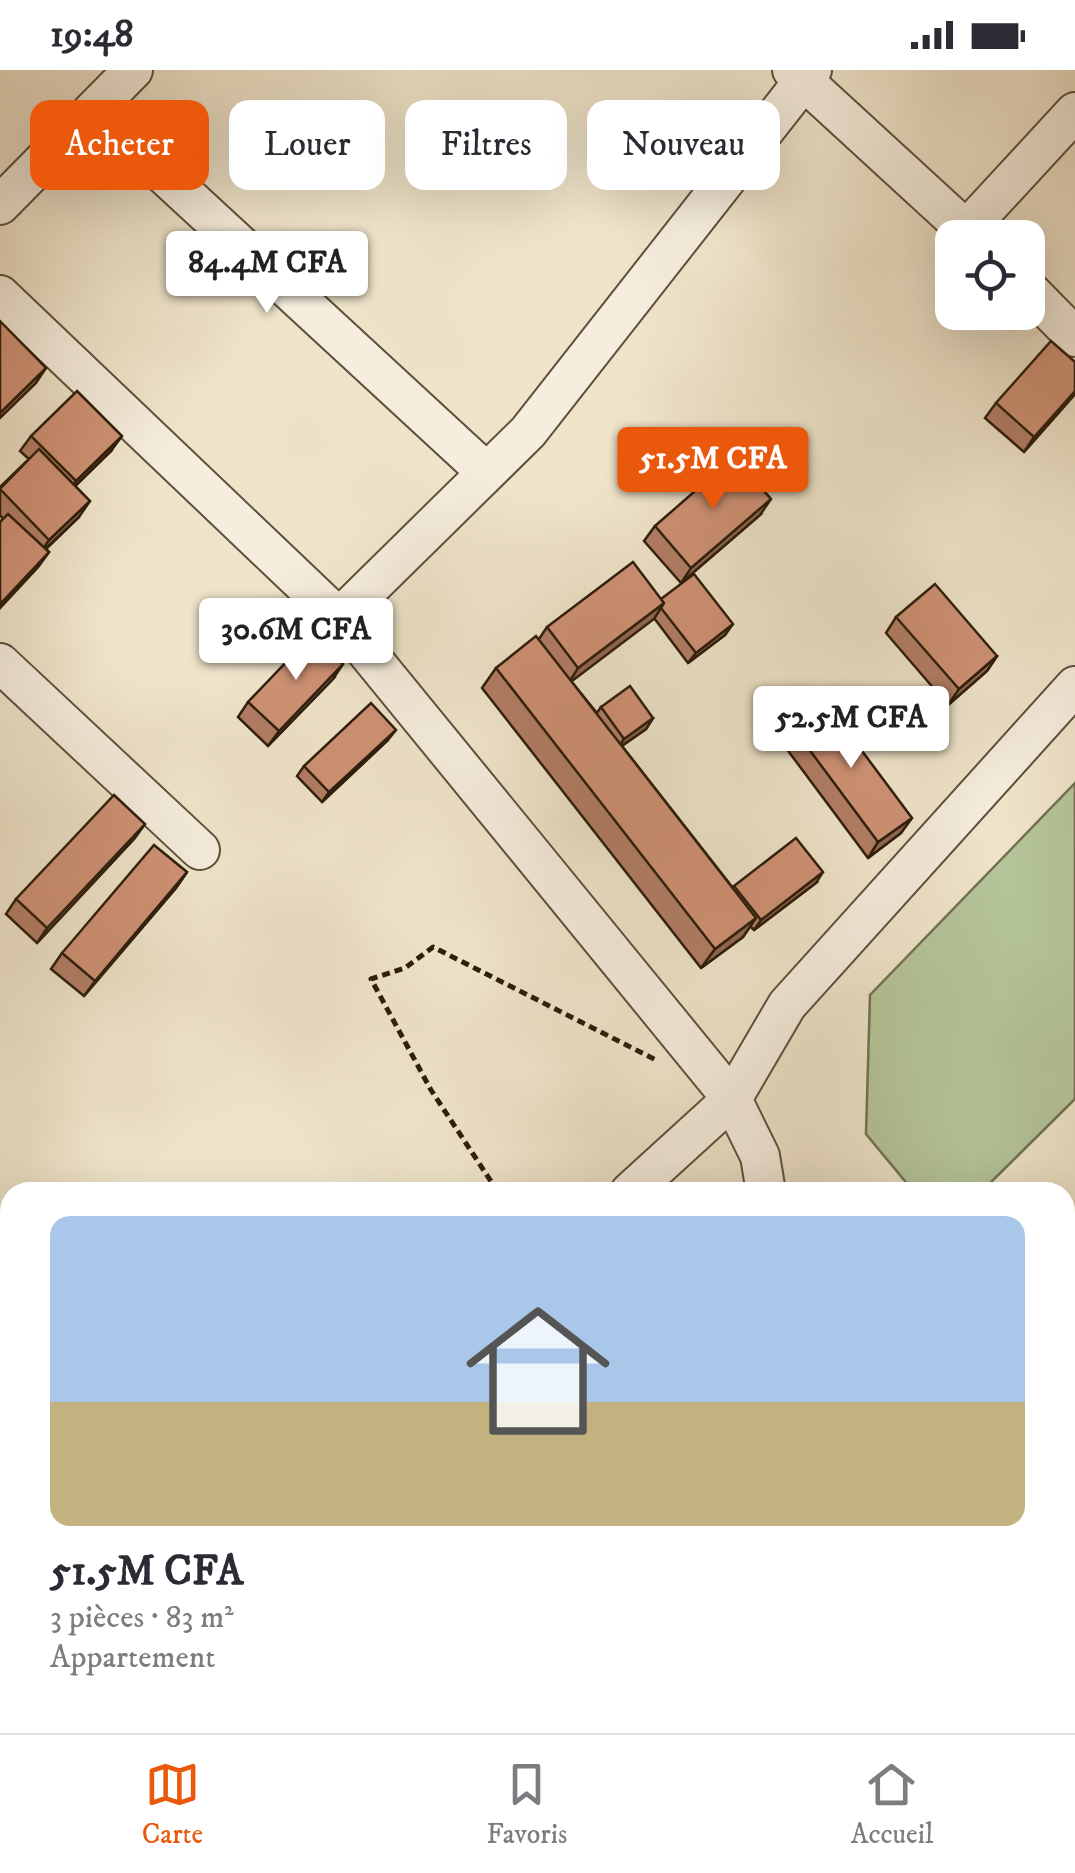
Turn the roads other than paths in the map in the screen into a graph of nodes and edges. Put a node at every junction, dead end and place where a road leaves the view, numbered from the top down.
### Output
1 (133, 70) edge
2 (802, 74) edge
3 (104, 100) edge
4 (1075, 112) edge
5 (30, 175) edge
6 (181, 190) edge
7 (0, 205) edge
8 (957, 220) edge
9 (982, 220) edge
10 (0, 295) edge
11 (1045, 307) edge
12 (1075, 336) edge
13 (486, 472) junction
14 (338, 618) junction
15 (0, 662) edge
16 (1075, 686) edge
17 (200, 850) dead end
18 (732, 1098) junction
19 (641, 1182) edge
20 (764, 1182) edge

1 - 3 street
2 - 8 street
2 - 13 street
4 - 9 street
5 - 7 street
6 - 13 street
10 - 14 street
11 - 12 street
13 - 14 street
14 - 18 street
15 - 17 street
16 - 18 street
18 - 19 street
18 - 20 street

